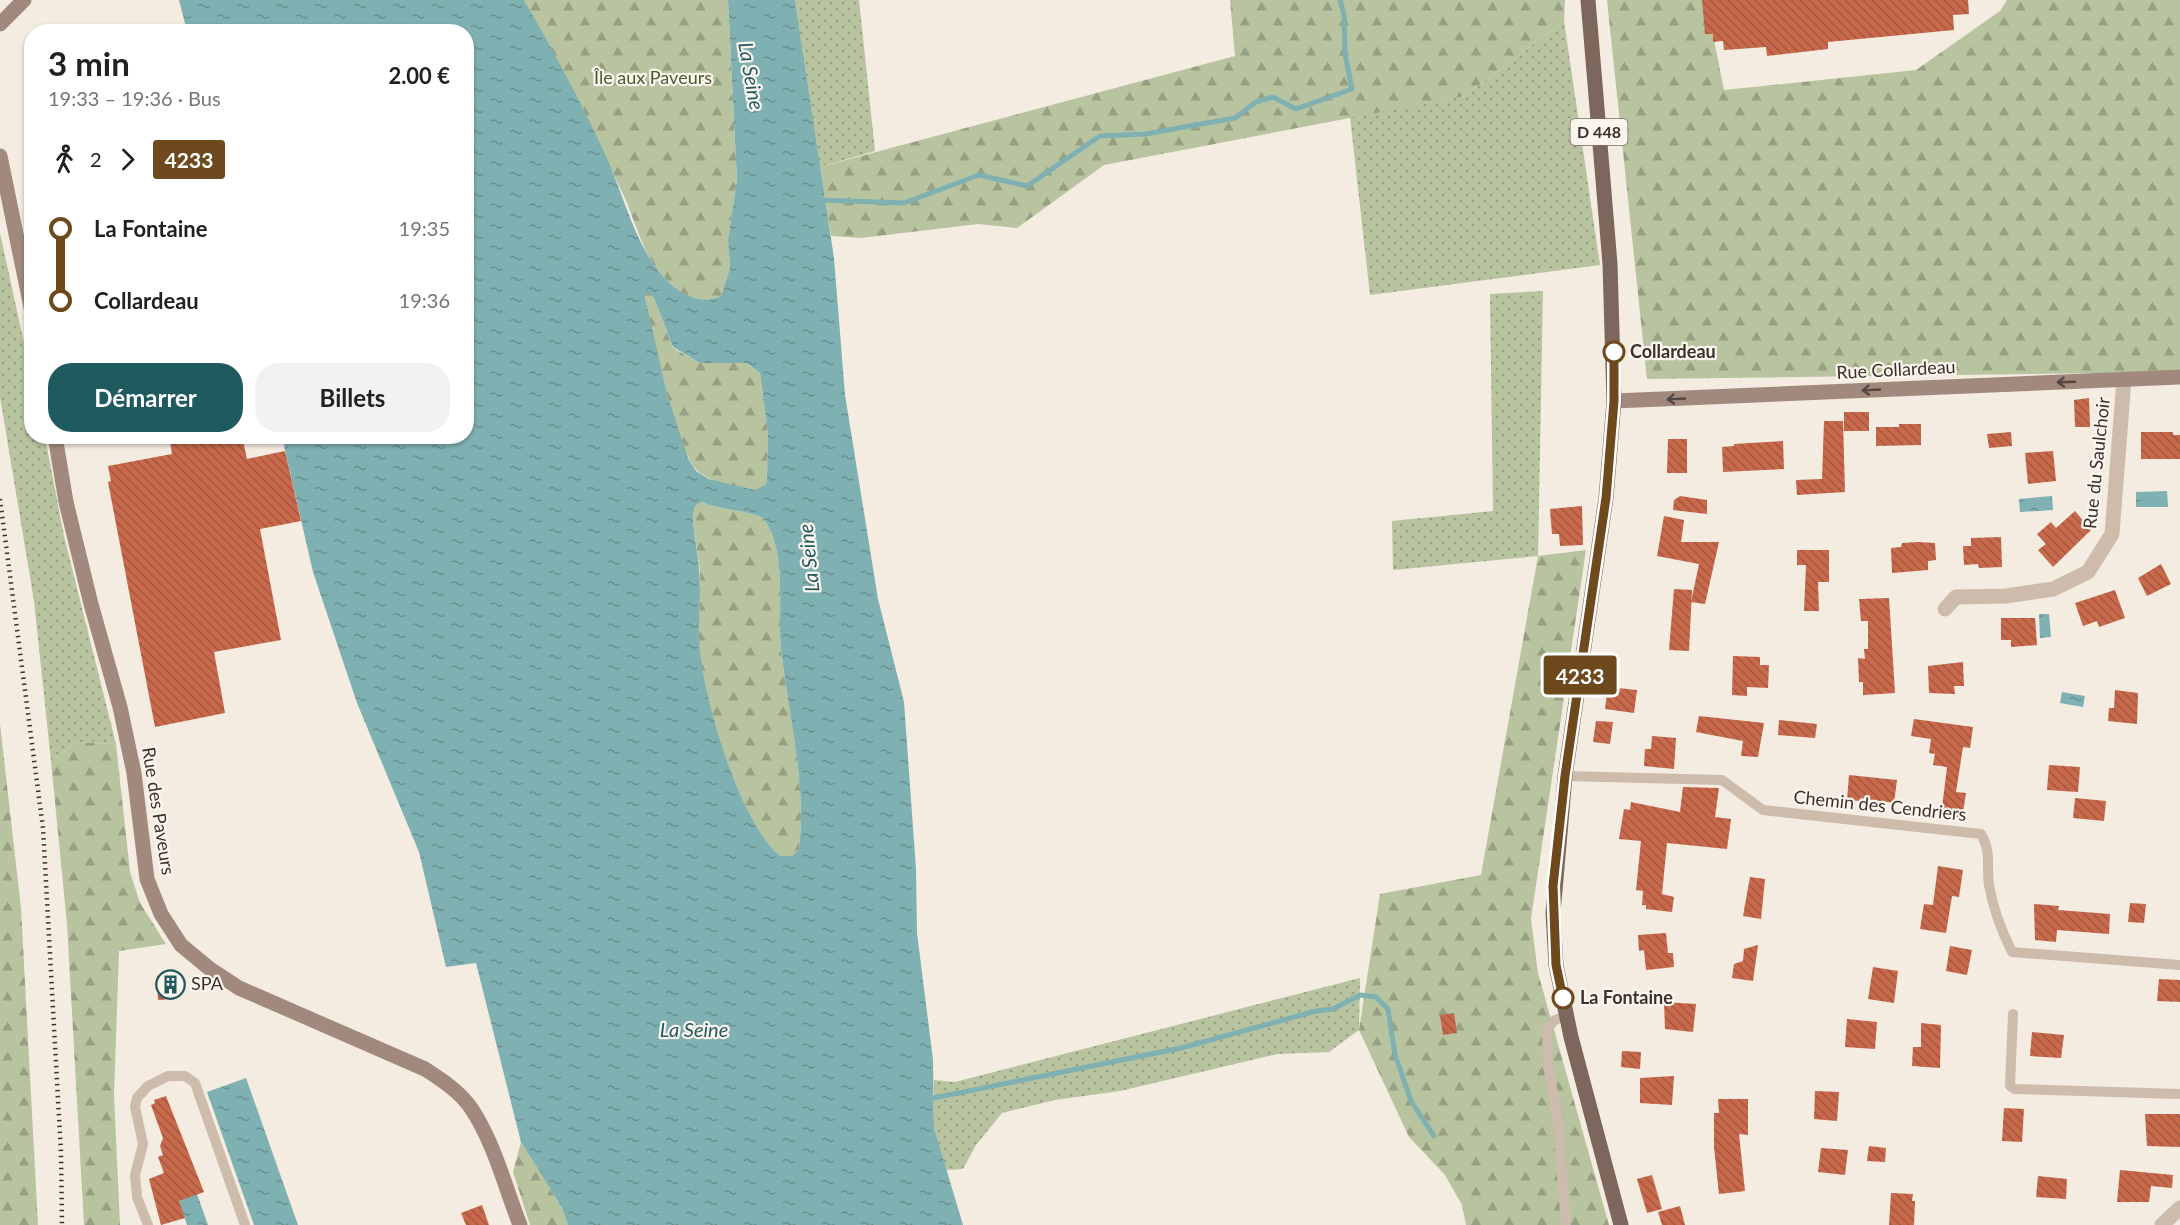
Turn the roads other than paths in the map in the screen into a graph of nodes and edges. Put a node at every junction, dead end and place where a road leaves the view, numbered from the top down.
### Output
1 (24, 0) edge
2 (1588, 0) edge
3 (0, 24) edge
4 (0, 156) edge
5 (24, 273) edge
6 (2180, 377) edge
7 (2124, 379) junction
8 (1614, 401) junction
9 (56, 444) edge
10 (1945, 609) dead end
11 (1565, 776) junction
12 (2180, 964) edge
13 (2013, 1014) dead end
14 (1567, 1015) junction
15 (2180, 1094) edge
16 (2180, 1208) edge
17 (148, 1225) edge
18 (245, 1225) edge
19 (520, 1225) edge
20 (1566, 1225) edge
21 (1621, 1225) edge
22 (2162, 1225) edge

1 - 3 street
2 - 8 main road, D 448
4 - 5 street
6 - 7 street, Rue Collardeau
7 -> 8 street, Rue Collardeau
7 - 10 street, Rue du Saulchoir
8 - 11 main road, D 448
9 - 19 street, Rue des Paveurs
11 - 12 lane, Chemin des Cendriers
11 - 14 main road, D 448
13 - 15 lane
14 - 20 lane
14 - 21 main road, D 448
16 - 22 street
17 - 18 lane

